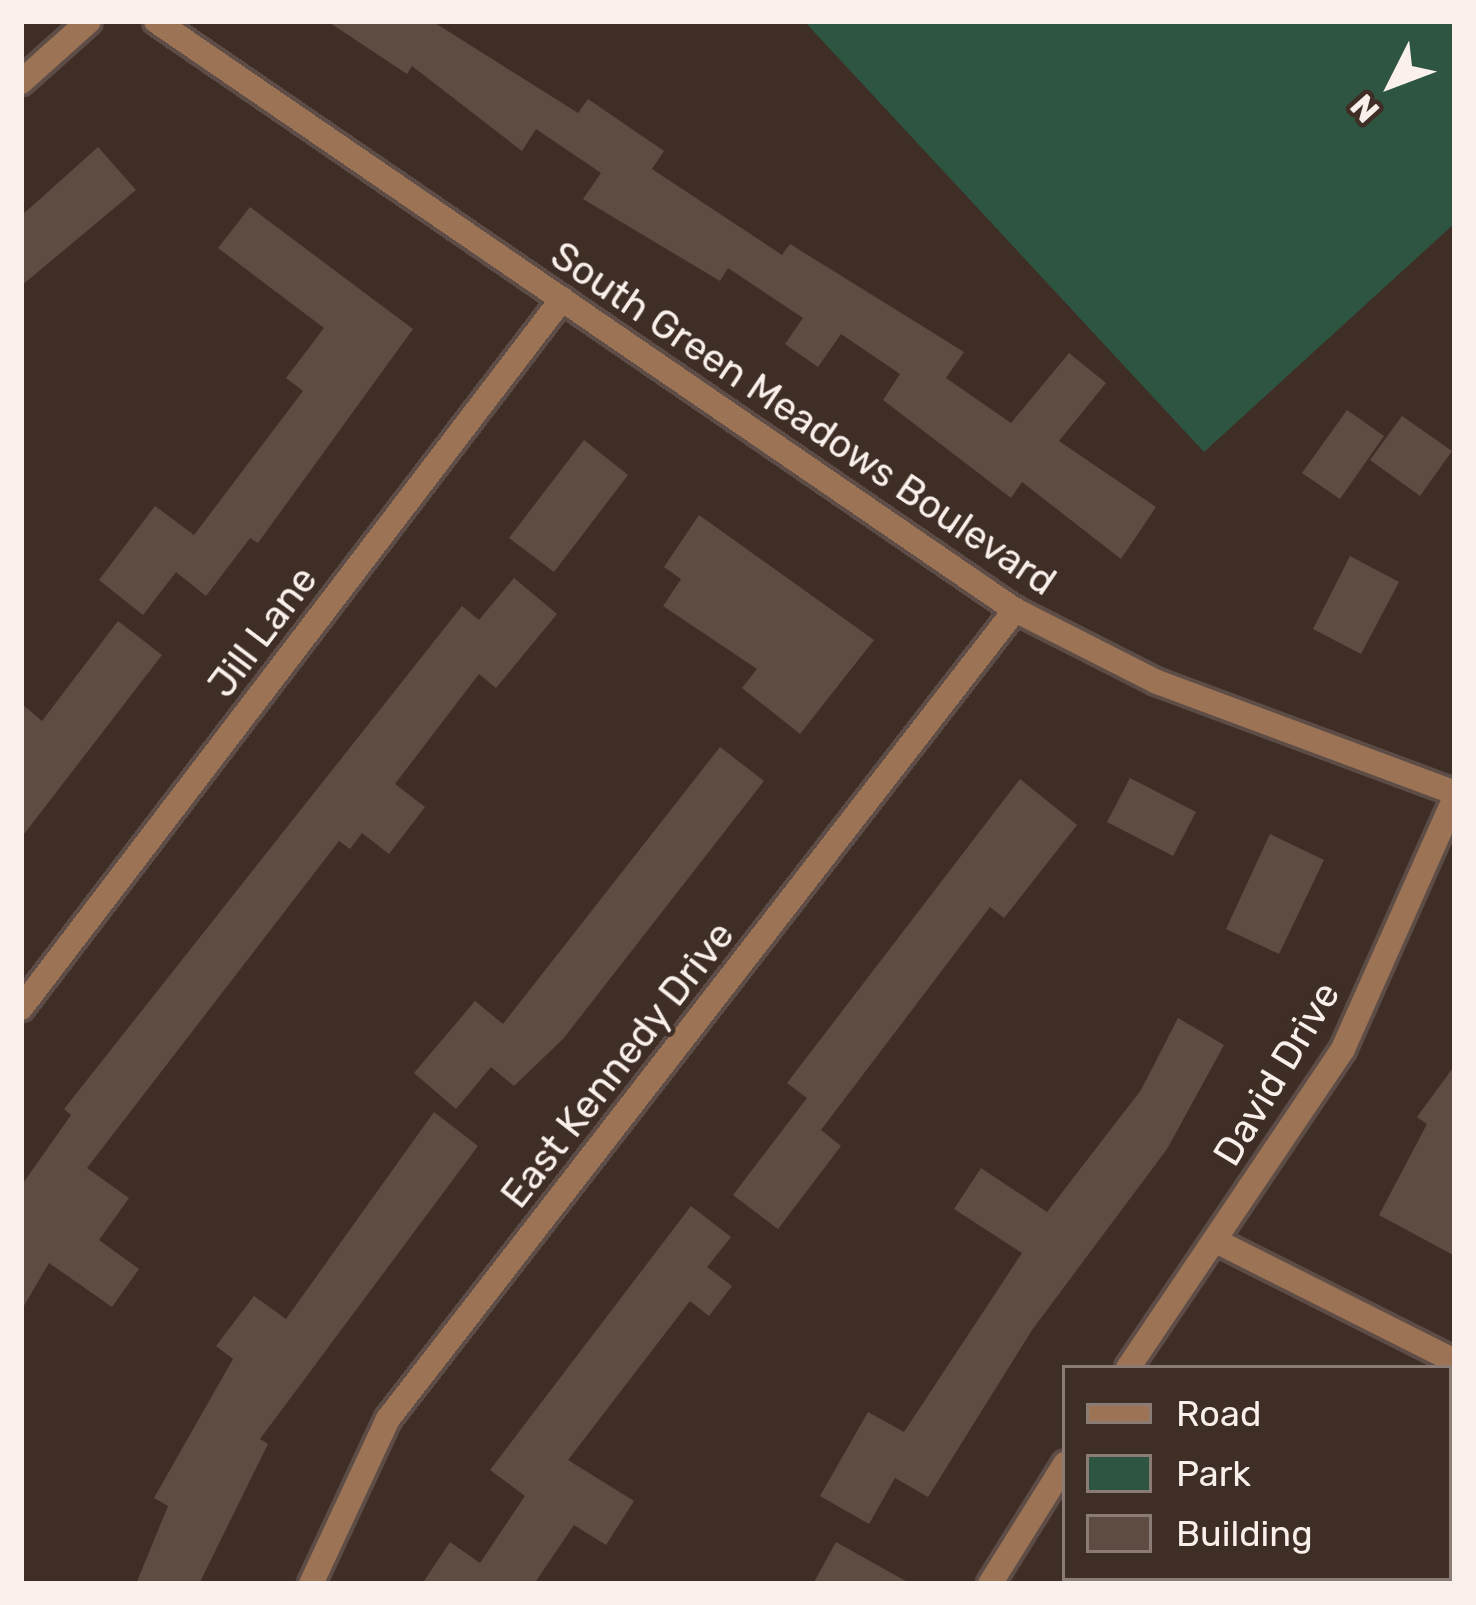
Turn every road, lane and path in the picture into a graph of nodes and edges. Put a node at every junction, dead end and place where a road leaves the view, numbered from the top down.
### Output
1 (89, 21) edge
2 (156, 21) edge
3 (21, 82) edge
4 (562, 299) junction
5 (1015, 610) junction
6 (1455, 795) edge
7 (21, 1008) edge
8 (1216, 1241) junction
9 (1455, 1361) edge
10 (1130, 1365) edge
11 (1062, 1469) edge
12 (311, 1584) edge
13 (990, 1584) edge

1 - 3 street
2 - 4 street, South Green Meadows Boulevard
4 - 5 street, South Green Meadows Boulevard
4 - 7 street, Jill Lane
5 - 6 street, South Green Meadows Boulevard
5 - 12 street, East Kennedy Drive
6 - 8 street, David Drive
8 - 9 street
8 - 10 street, David Drive
11 - 13 street

